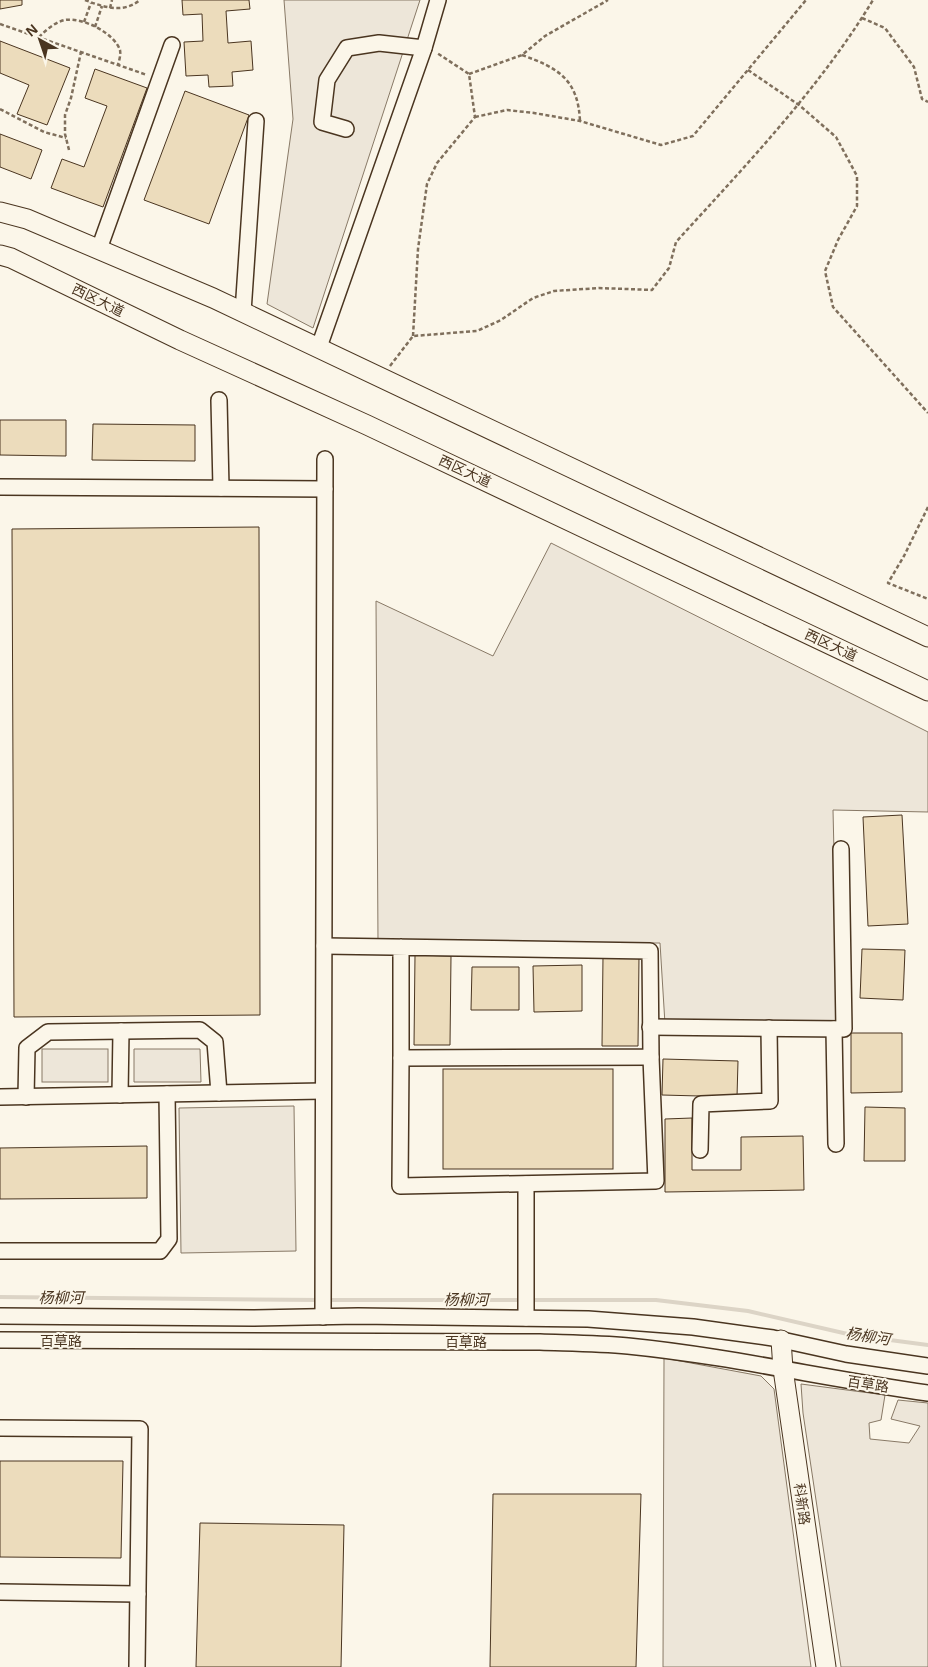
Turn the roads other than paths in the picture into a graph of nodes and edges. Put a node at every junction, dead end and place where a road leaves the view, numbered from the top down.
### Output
1 (438, 0) edge
2 (172, 45) dead end
3 (424, 47) junction
4 (256, 122) dead end
5 (346, 129) dead end
6 (0, 212) edge
7 (99, 249) junction
8 (0, 255) edge
9 (243, 312) junction
10 (319, 347) junction
11 (219, 400) dead end
12 (325, 459) dead end
13 (0, 487) edge
14 (221, 488) junction
15 (325, 489) junction
16 (928, 637) edge
17 (928, 691) edge
18 (841, 849) dead end
19 (324, 946) junction
20 (401, 947) junction
21 (650, 1027) junction
22 (769, 1028) junction
23 (834, 1029) junction
24 (121, 1031) junction
25 (651, 1057) junction
26 (401, 1058) junction
27 (323, 1091) junction
28 (219, 1093) junction
29 (167, 1094) junction
30 (120, 1095) junction
31 (0, 1097) edge
32 (26, 1097) junction
33 (836, 1144) dead end
34 (700, 1150) dead end
35 (526, 1184) junction
36 (0, 1251) edge
37 (323, 1305) junction
38 (526, 1306) junction
39 (0, 1316) edge
40 (0, 1340) edge
41 (781, 1340) junction
42 (928, 1366) edge
43 (783, 1369) junction
44 (928, 1393) edge
45 (0, 1428) edge
46 (0, 1592) edge
47 (138, 1594) junction
48 (137, 1667) edge
49 (826, 1667) edge

1 - 3 street
2 - 7 street
3 - 5 street
3 - 10 street
4 - 9 street
6 - 7 main road
7 - 9 main road
8 - 17 main road, 西区大道
9 - 10 main road
10 - 16 main road
11 - 14 street
12 - 15 street
13 - 14 street
14 - 15 street
15 - 19 street
18 - 23 street
19 - 20 street
19 - 27 street
20 - 21 street
20 - 26 street
21 - 22 street
21 - 25 street
22 - 23 street
22 - 34 street
23 - 33 street
24 - 28 street
24 - 30 street
24 - 32 street
25 - 26 street
25 - 35 street
26 - 35 street
27 - 28 street
27 - 37 street
28 - 29 street
29 - 30 street
29 - 36 street
30 - 32 street
31 - 32 street
35 - 38 street
37 - 38 street, 百草路
37 - 39 street, 百草路
38 - 41 street, 百草路
40 - 43 street, 百草路
41 - 42 street, 百草路
41 - 43 main road, 科新路
43 - 44 street, 百草路
43 - 49 main road, 科新路
45 - 47 street
46 - 47 street
47 - 48 street

